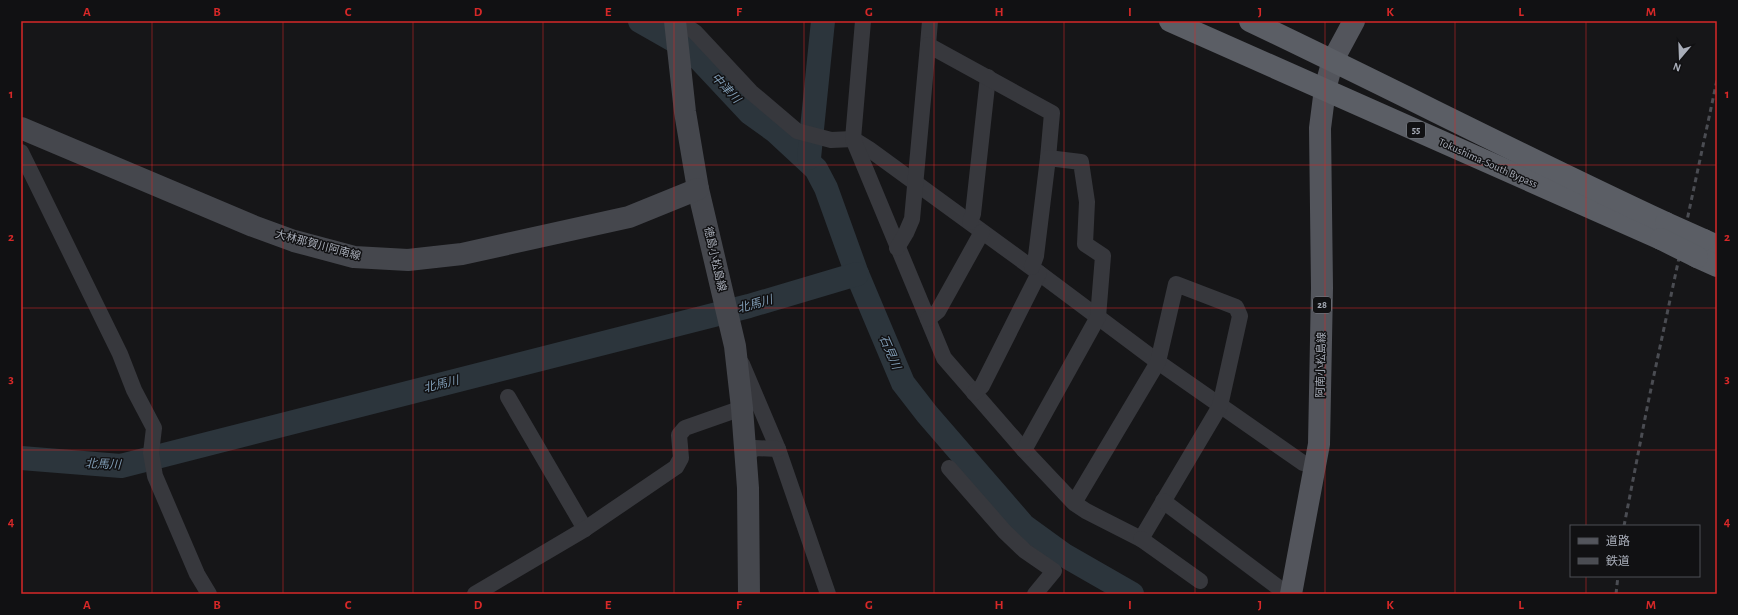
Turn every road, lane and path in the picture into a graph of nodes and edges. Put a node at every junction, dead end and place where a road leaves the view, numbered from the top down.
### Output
1 (863, 21) edge
2 (930, 21) edge
3 (1170, 21) edge
4 (1250, 21) edge
5 (1354, 21) edge
6 (677, 26) edge
7 (928, 45) junction
8 (1333, 60) junction
9 (988, 77) junction
10 (1325, 89) junction
11 (21, 128) edge
12 (853, 139) junction
13 (21, 152) edge
14 (1048, 158) junction
15 (914, 181) junction
16 (698, 189) junction
17 (976, 227) junction
18 (1664, 231) junction
19 (897, 248) junction
20 (1706, 248) edge
21 (1717, 266) edge
22 (1035, 270) junction
23 (1098, 317) junction
24 (928, 319) junction
25 (735, 346) junction
26 (1158, 362) junction
27 (974, 393) junction
28 (508, 397) dead end
29 (1220, 406) junction
30 (742, 408) junction
31 (778, 449) junction
32 (1024, 450) junction
33 (746, 456) junction
34 (1315, 466) junction
35 (949, 468) dead end
36 (1164, 501) junction
37 (1074, 503) junction
38 (585, 529) junction
39 (1141, 539) junction
40 (1200, 581) dead end
41 (209, 594) edge
42 (475, 594) edge
43 (749, 594) edge
44 (828, 594) edge
45 (1035, 594) edge
46 (1287, 594) edge
47 (1291, 594) edge

1 - 12 street
2 - 7 street
3 - 10 highway, Tokushima-South Bypass / 55
4 - 8 highway, Tokushima-South Bypass / 55
5 - 8 main road, 阿南小松島線 / 28
6 - 12 street
6 - 16 main road, 徳島小松島線
7 - 9 street
7 - 15 street
8 - 10 main road, 阿南小松島線 / 28
8 - 18 highway, Tokushima-South Bypass / 55
9 - 14 street
9 - 17 street
10 - 18 highway, Tokushima-South Bypass / 55
10 - 34 main road, 阿南小松島線 / 28
11 - 16 main road, 大林那賀川阿南線
12 - 15 street
12 - 19 street
13 - 41 street
14 - 22 street
14 - 23 street
15 - 17 street
15 - 19 street
16 - 25 main road, 徳島小松島線
17 - 22 street
17 - 24 street
18 - 20 highway, Tokushima-South Bypass / 55, bridge
19 - 24 street
20 - 21 highway, Tokushima-South Bypass / 55
22 - 23 street
22 - 27 street
23 - 26 street
23 - 32 street
24 - 27 street
25 - 30 main road, 徳島小松島線
25 - 31 street
26 - 29 street
26 - 29 street
26 - 37 street
27 - 32 street
28 - 38 street
29 - 34 street
29 - 36 street
30 - 33 main road, 徳島小松島線
30 - 38 street
31 - 33 street
31 - 44 street
32 - 37 street
33 - 43 main road, 徳島小松島線
34 - 47 main road, 阿南小松島線 / 28
35 - 45 street
36 - 39 street
36 - 46 street
37 - 39 street
38 - 42 street
39 - 40 street

